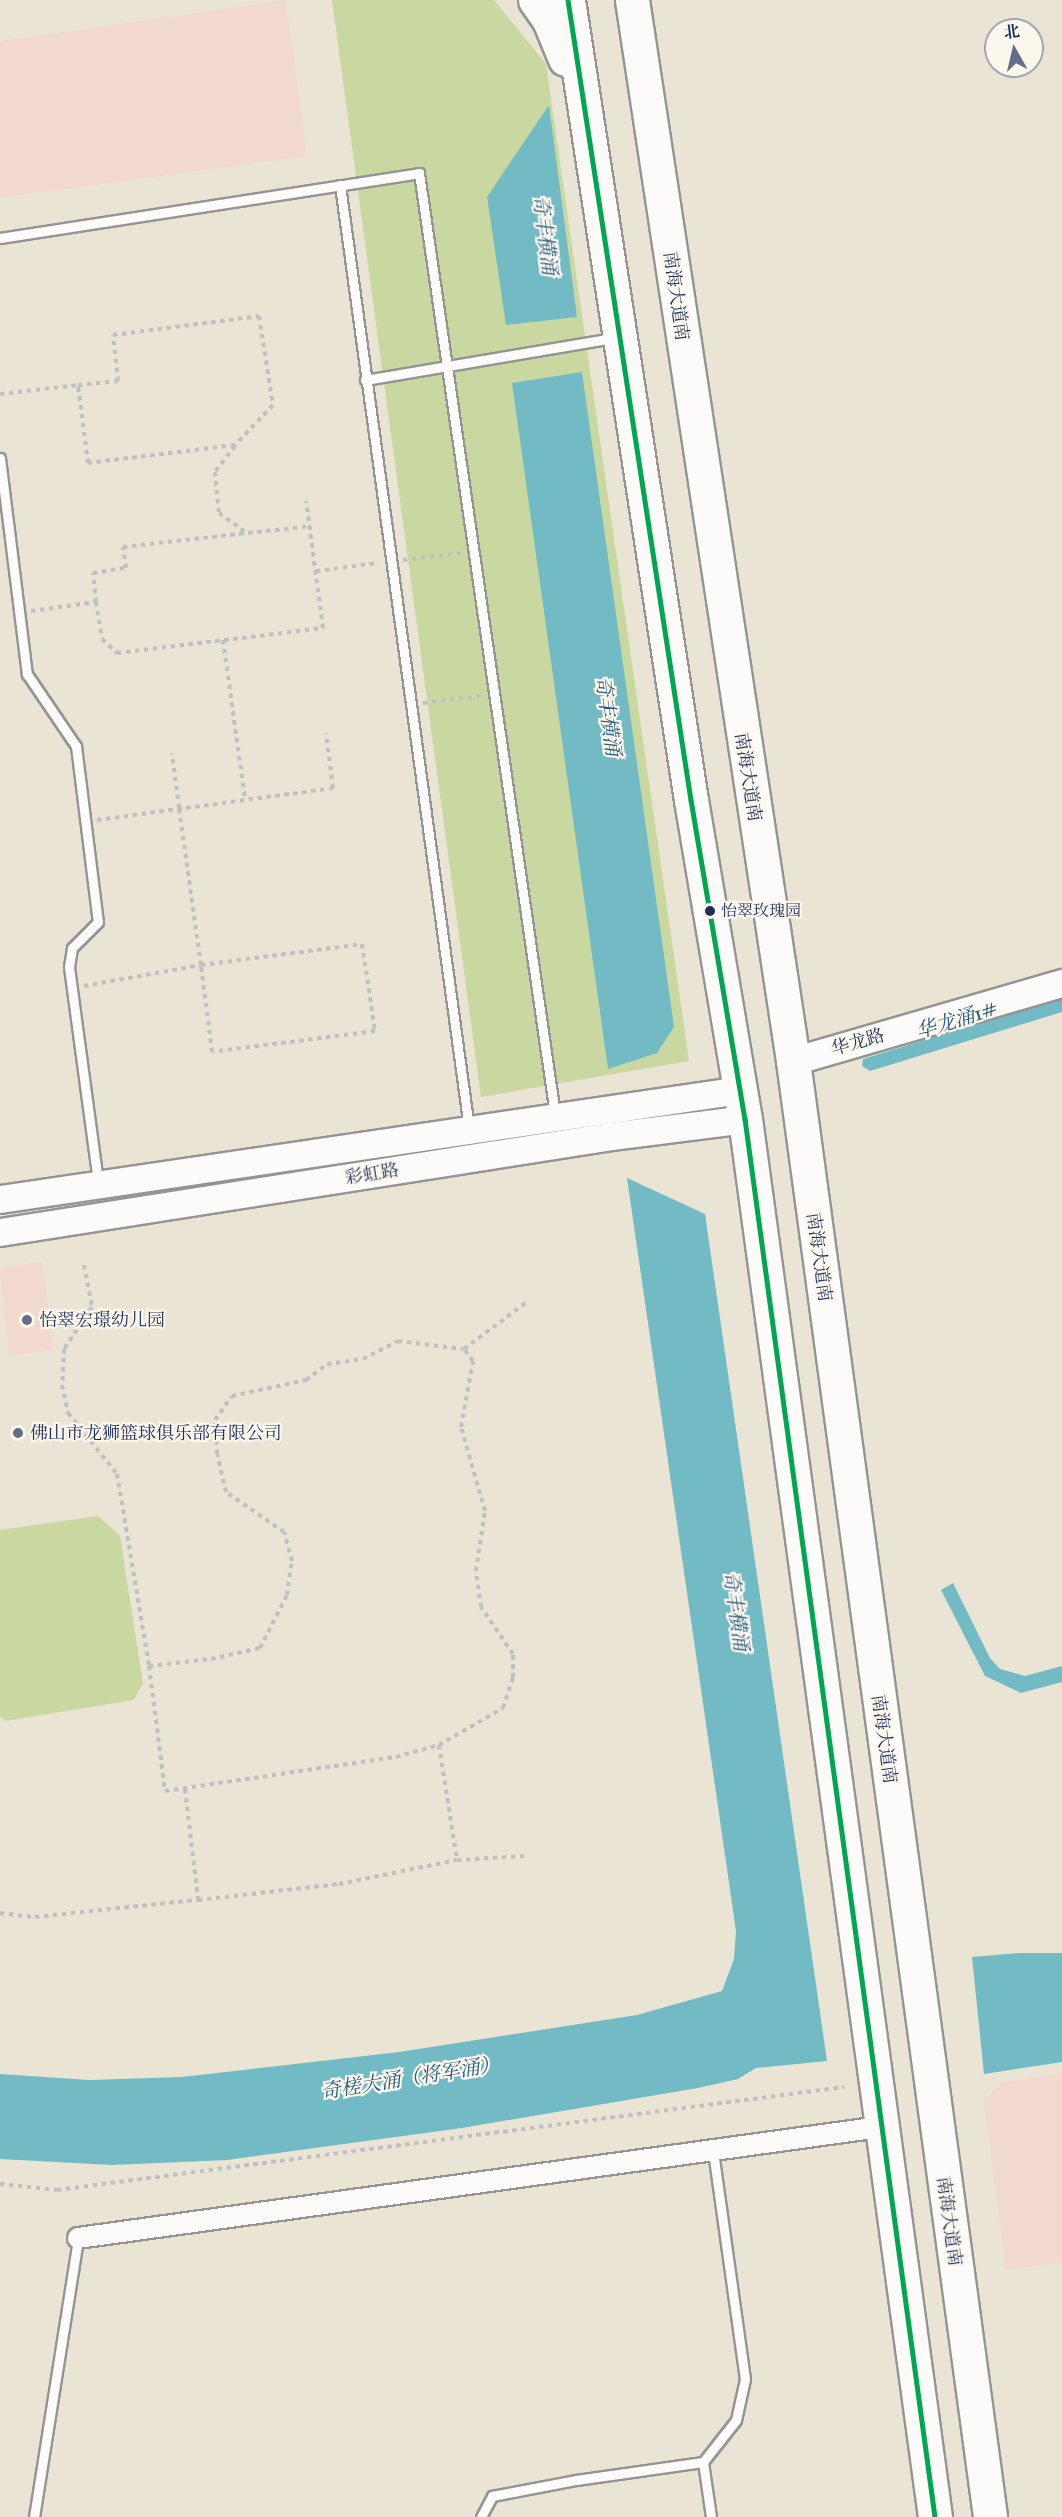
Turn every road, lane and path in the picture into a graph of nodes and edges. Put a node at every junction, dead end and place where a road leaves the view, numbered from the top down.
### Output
1 (535, 0) edge
2 (568, 0) edge
3 (632, 0) edge
4 (653, 0) edge
5 (642, 69) junction
6 (585, 107) junction
7 (340, 185) junction
8 (0, 238) edge
9 (620, 337) junction
10 (448, 367) junction
11 (365, 380) junction
12 (78, 385) junction
13 (0, 394) edge
14 (235, 445) junction
15 (0, 458) edge
16 (306, 501) dead end
17 (309, 526) junction
18 (247, 533) junction
19 (96, 602) junction
20 (19, 612) junction
21 (223, 640) junction
22 (494, 694) junction
23 (410, 704) junction
24 (326, 733) dead end
25 (172, 753) dead end
26 (245, 799) junction
27 (179, 808) junction
28 (85, 822) junction
29 (201, 965) junction
30 (1062, 983) edge
31 (72, 988) junction
32 (793, 1061) junction
33 (743, 1105) junction
34 (555, 1118) junction
35 (469, 1130) junction
36 (98, 1185) junction
37 (0, 1199) edge
38 (0, 1232) edge
39 (84, 1264) dead end
40 (528, 1301) dead end
41 (464, 1349) junction
42 (149, 1666) junction
43 (439, 1745) junction
44 (185, 1788) junction
45 (525, 1856) dead end
46 (457, 1860) junction
47 (198, 1900) junction
48 (0, 1913) edge
49 (844, 2087) dead end
50 (880, 2127) junction
51 (713, 2150) junction
52 (0, 2184) edge
53 (78, 2238) joint
54 (703, 2462) junction
55 (34, 2517) edge
56 (481, 2517) edge
57 (711, 2517) edge
58 (935, 2517) edge
59 (990, 2517) edge

1 - 6 highway
2 - 6 highway
3 - 5 highway, 南海大道南
4 - 5 highway
5 - 32 highway, 南海大道南
6 - 9 highway
7 - 8 lane
7 - 10 lane
7 - 11 lane
9 - 10 lane
9 - 33 highway
10 - 11 lane
10 - 22 lane
11 - 23 lane
12 - 13 path
12 - 14 path
12 - 14 path
14 - 18 path
15 - 20 lane
16 - 17 path
17 - 18 path
17 - 21 path
18 - 19 path
19 - 20 path
19 - 21 path
20 - 28 lane
21 - 26 path
22 - 23 path
22 - 34 lane
23 - 35 lane
24 - 26 path
25 - 27 path
26 - 27 path
27 - 28 path
27 - 29 path
28 - 31 lane
29 - 29 path
29 - 31 path
30 - 32 street, 华龙路
31 - 36 lane
32 - 59 highway, 南海大道南
33 - 34 street, 彩虹路
33 - 38 street, 彩虹路
33 - 50 highway
34 - 35 street, 彩虹路
35 - 36 street, 彩虹路
36 - 37 street, 彩虹路
39 - 42 path
40 - 41 path
41 - 42 path
41 - 43 path
42 - 44 path
43 - 44 path
43 - 46 path
44 - 47 path
45 - 46 path
46 - 47 path
47 - 48 path
49 - 52 path
50 - 51 street
50 - 58 highway
51 - 53 street
51 - 54 lane
53 - 55 lane
54 - 56 lane
54 - 57 lane

